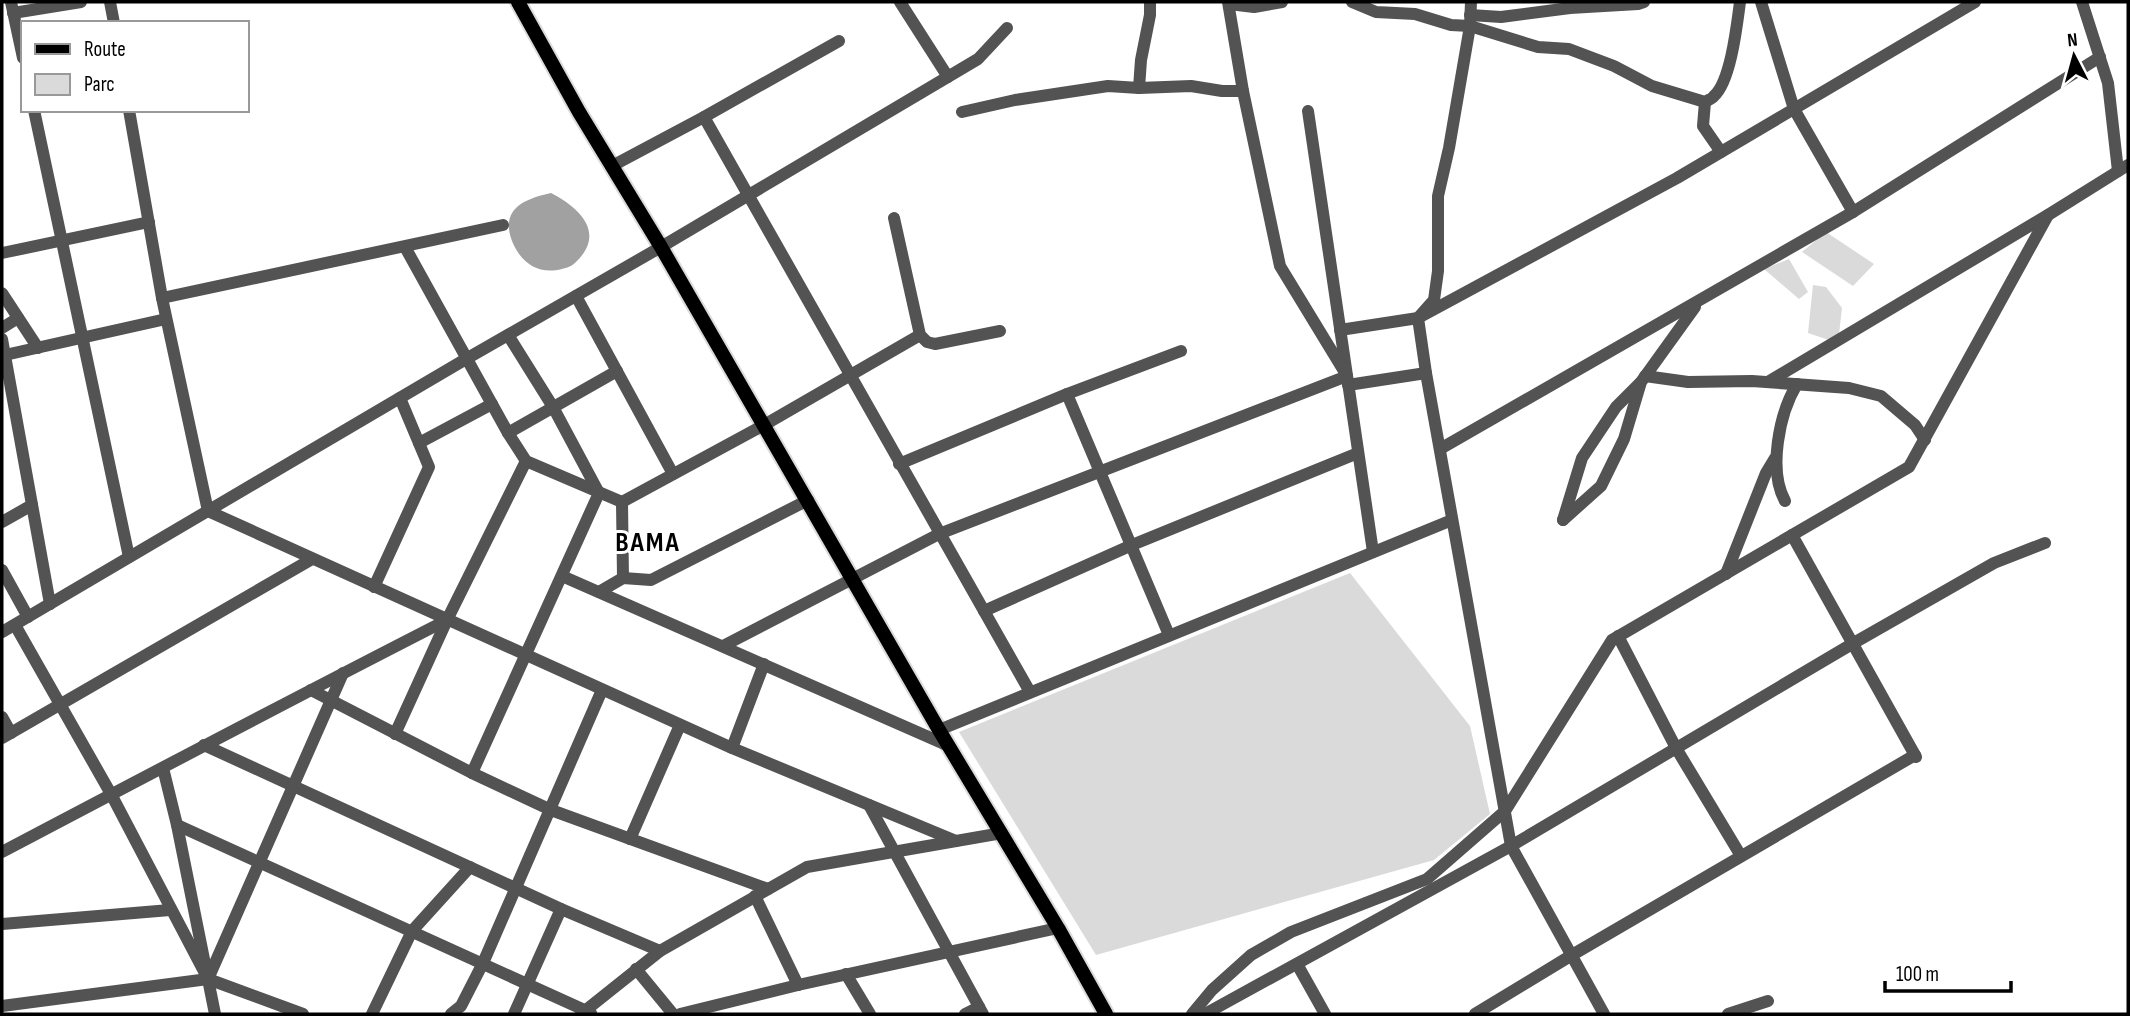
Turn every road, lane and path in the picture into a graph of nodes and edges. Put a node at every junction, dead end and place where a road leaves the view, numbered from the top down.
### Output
1 (81, 2) edge
2 (110, 2) edge
3 (518, 2) edge
4 (901, 2) edge
5 (1150, 2) edge
6 (1282, 2) edge
7 (1352, 2) edge
8 (1644, 2) edge
9 (1740, 2) edge
10 (1761, 2) edge
11 (1975, 2) edge
12 (2082, 2) edge
13 (1229, 3) edge
14 (12, 8) edge
15 (1470, 14) edge
16 (114, 21) edge
17 (1007, 28) dead end
18 (839, 40) dead end
19 (21, 49) edge
20 (2100, 57) junction
21 (948, 77) junction
22 (1139, 88) junction
23 (1243, 91) junction
24 (1705, 102) junction
25 (1794, 109) junction
26 (1308, 111) dead end
27 (34, 112) edge
28 (129, 112) edge
29 (962, 113) dead end
30 (704, 117) junction
31 (1721, 152) junction
32 (612, 166) junction
33 (2123, 168) edge
34 (748, 196) junction
35 (1853, 212) junction
36 (2048, 215) junction
37 (894, 218) dead end
38 (149, 222) junction
39 (503, 225) dead end
40 (62, 240) junction
41 (405, 247) junction
42 (661, 247) junction
43 (2, 253) edge
44 (2, 293) edge
45 (576, 296) junction
46 (162, 298) junction
47 (1698, 302) junction
48 (18, 318) junction
49 (1418, 318) junction
50 (166, 319) junction
51 (2, 328) edge
52 (1340, 330) junction
53 (1000, 331) dead end
54 (508, 335) junction
55 (920, 335) junction
56 (82, 337) junction
57 (2, 339) edge
58 (38, 348) junction
59 (1181, 351) dead end
60 (5, 355) junction
61 (467, 359) junction
62 (617, 371) junction
63 (1426, 373) junction
64 (850, 376) junction
65 (1643, 379) junction
66 (1348, 381) junction
67 (1768, 382) junction
68 (1797, 384) junction
69 (1068, 394) junction
70 (400, 398) junction
71 (492, 404) junction
72 (553, 407) junction
73 (15, 414) junction
74 (2, 422) edge
75 (764, 425) junction
76 (508, 433) junction
77 (1925, 440) junction
78 (419, 443) junction
79 (1440, 449) junction
80 (1358, 453) junction
81 (1775, 458) junction
82 (526, 461) junction
83 (899, 464) junction
84 (1101, 472) junction
85 (673, 474) junction
86 (1778, 489) junction
87 (599, 493) junction
88 (1758, 493) junction
89 (808, 500) junction
90 (1785, 501) dead end
91 (622, 502) junction
92 (32, 505) junction
93 (208, 511) junction
94 (1452, 520) junction
95 (2, 522) edge
96 (939, 534) junction
97 (1792, 535) junction
98 (2045, 543) dead end
99 (1132, 545) junction
100 (1373, 552) junction
101 (130, 557) junction
102 (312, 559) junction
103 (2, 570) edge
104 (1726, 574) junction
105 (562, 576) junction
106 (623, 578) junction
107 (853, 578) junction
108 (374, 587) junction
109 (599, 592) junction
110 (50, 604) junction
111 (984, 611) junction
112 (28, 617) junction
113 (447, 620) junction
114 (15, 625) junction
115 (2, 632) edge
116 (1169, 635) junction
117 (1618, 636) junction
118 (1852, 644) junction
119 (723, 646) junction
120 (525, 655) junction
121 (764, 664) junction
122 (343, 673) junction
123 (311, 690) junction
124 (602, 690) junction
125 (1030, 692) junction
126 (331, 700) junction
127 (59, 705) junction
128 (2, 717) edge
129 (680, 725) junction
130 (939, 730) junction
131 (395, 734) junction
132 (6, 735) edge
133 (204, 745) junction
134 (949, 746) junction
135 (732, 748) junction
136 (1676, 748) junction
137 (163, 768) junction
138 (472, 773) junction
139 (294, 786) junction
140 (111, 794) junction
141 (869, 805) junction
142 (551, 810) junction
143 (1505, 811) junction
144 (177, 825) junction
145 (1002, 833) junction
146 (630, 839) junction
147 (956, 841) junction
148 (1511, 846) junction
149 (2, 852) edge
150 (895, 852) junction
151 (1741, 856) junction
152 (259, 862) junction
153 (470, 867) junction
154 (517, 888) junction
155 (768, 889) junction
156 (755, 897) junction
157 (561, 909) junction
158 (170, 910) junction
159 (2, 924) edge
160 (1058, 928) junction
161 (412, 931) junction
162 (660, 951) junction
163 (948, 953) junction
164 (1572, 955) junction
165 (483, 963) junction
166 (1297, 964) junction
167 (636, 970) junction
168 (846, 974) junction
169 (208, 979) junction
170 (527, 982) junction
171 (798, 985) junction
172 (1768, 1001) dead end
173 (2, 1006) edge
174 (981, 1010) edge
175 (587, 1013) edge
176 (215, 1014) edge
177 (303, 1014) edge
178 (372, 1014) edge
179 (451, 1014) edge
180 (514, 1014) edge
181 (673, 1014) edge
182 (680, 1014) edge
183 (870, 1014) edge
184 (965, 1014) edge
185 (1106, 1014) edge
186 (1192, 1014) edge
187 (1205, 1014) edge
188 (1325, 1014) edge
189 (1475, 1014) edge
190 (1604, 1014) edge
191 (1728, 1014) edge

1 - 14 street
2 - 16 street
3 - 32 main road
4 - 21 street
5 - 22 street
6 - 13 street
7 - 15 street
8 - 15 street
9 - 24 street
10 - 25 street
11 - 25 street
12 - 20 street
13 - 23 street
14 - 19 street
15 - 24 street
15 - 49 street
17 - 21 street
18 - 30 street
20 - 33 street
20 - 35 street
21 - 34 street
22 - 23 street
22 - 29 street
23 - 66 street
24 - 31 street
25 - 31 street
25 - 35 street
26 - 52 street
27 - 40 street
28 - 38 street
30 - 32 street
30 - 34 street
31 - 49 street
32 - 42 main road
33 - 36 street
34 - 42 street
34 - 64 street
35 - 47 street
36 - 67 street
36 - 77 street
37 - 55 street
38 - 40 street
38 - 46 street
39 - 41 street
40 - 43 street
40 - 56 street
41 - 46 street
41 - 61 street
42 - 45 street
42 - 75 main road
44 - 48 street
45 - 54 street
45 - 62 street
46 - 50 street
47 - 65 street
47 - 79 street
48 - 51 street
48 - 58 street
49 - 52 street
49 - 63 street
50 - 56 street
50 - 93 street
52 - 66 street
53 - 55 street
54 - 61 street
54 - 72 street
55 - 64 street
56 - 58 street
56 - 101 street
57 - 60 street
58 - 60 street
59 - 69 street
60 - 73 street
61 - 70 street
61 - 71 street
62 - 72 street
62 - 85 street
63 - 66 street
63 - 79 street
64 - 75 street
64 - 83 street
65 - 65 street
65 - 67 street
66 - 80 street
66 - 84 street
67 - 68 street
68 - 77 street
68 - 81 street
69 - 83 street
69 - 84 street
70 - 78 street
70 - 93 street
71 - 76 street
71 - 78 street
72 - 76 street
72 - 87 street
73 - 74 street
73 - 92 street
75 - 85 street
75 - 89 main road
76 - 82 street
77 - 97 street
78 - 108 street
79 - 94 street
80 - 99 street
80 - 100 street
81 - 86 street
81 - 88 street
82 - 87 street
82 - 113 street
83 - 96 street
84 - 96 street
84 - 99 street
85 - 91 street
86 - 88 street
86 - 90 street
87 - 91 street
87 - 105 street
88 - 104 street
89 - 106 street
89 - 107 main road
91 - 106 street
92 - 95 street
92 - 110 street
93 - 101 street
93 - 102 street
94 - 100 street
94 - 143 street
96 - 107 street
96 - 111 street
97 - 104 street
97 - 118 street
98 - 118 street
99 - 111 street
99 - 116 street
100 - 116 street
101 - 110 street
102 - 108 street
102 - 127 street
103 - 112 street
104 - 117 street
105 - 109 street
105 - 120 street
106 - 109 street
107 - 119 street
107 - 130 main road
108 - 113 street
109 - 119 street
110 - 112 street
111 - 125 street
112 - 114 street
113 - 120 street
113 - 122 street
113 - 131 street
114 - 115 street
114 - 127 street
116 - 125 street
117 - 136 street
117 - 143 street
118 - 136 street
118 - 151 street
119 - 121 street
120 - 124 street
120 - 138 street
121 - 134 street
121 - 135 street
122 - 123 street
122 - 126 street
123 - 126 street
123 - 133 street
124 - 129 street
124 - 142 street
125 - 130 street
126 - 131 street
126 - 139 street
127 - 132 street
127 - 140 street
128 - 132 street
129 - 135 street
129 - 146 street
130 - 134 main road
131 - 138 street
133 - 137 street
133 - 139 street
134 - 145 main road
135 - 141 street
136 - 148 street
136 - 151 street
137 - 140 street
137 - 144 street
138 - 142 street
139 - 152 street
139 - 153 street
140 - 149 street
140 - 158 street
141 - 147 street
141 - 150 street
142 - 146 street
142 - 154 street
143 - 148 street
143 - 186 street
144 - 152 street
144 - 169 street
145 - 147 street
145 - 160 main road
146 - 155 street
147 - 150 street
148 - 164 street
148 - 166 street
150 - 155 street
150 - 163 street
151 - 164 street
152 - 161 street
152 - 169 street
153 - 154 street
153 - 161 street
154 - 157 street
154 - 165 street
155 - 156 street
156 - 162 street
156 - 171 street
157 - 162 street
157 - 170 street
158 - 159 street
158 - 169 street
160 - 163 street
160 - 185 main road
161 - 165 street
161 - 178 street
162 - 167 street
163 - 168 street
163 - 174 street
164 - 189 street
164 - 190 street
165 - 170 street
165 - 179 street
166 - 187 street
166 - 188 street
167 - 175 street
167 - 181 street
168 - 171 street
168 - 183 street
169 - 173 street
169 - 176 street
169 - 177 street
170 - 175 street
170 - 180 street
171 - 182 street
172 - 191 street
174 - 184 street

